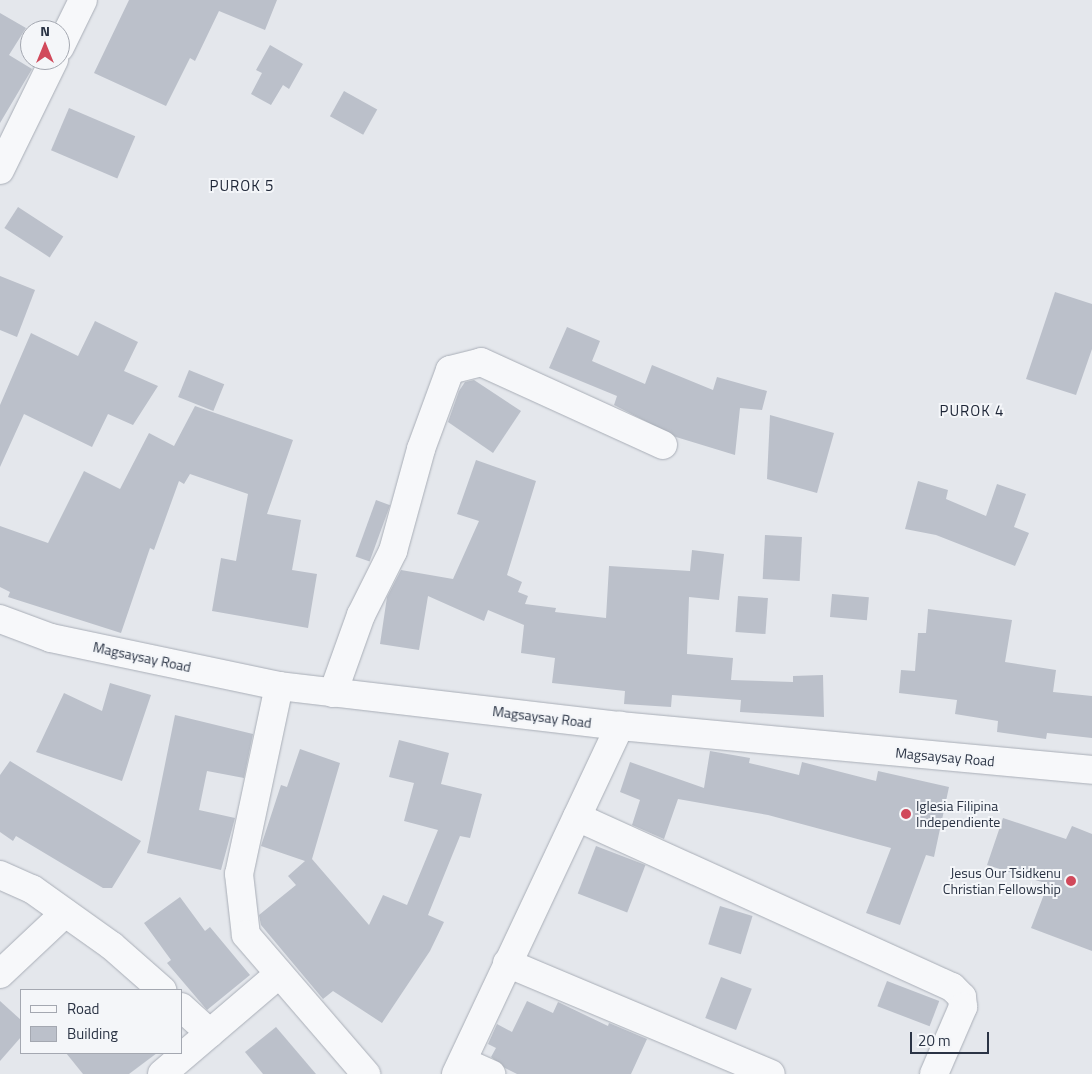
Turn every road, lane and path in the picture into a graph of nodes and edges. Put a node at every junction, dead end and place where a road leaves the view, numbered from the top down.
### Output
1 (83, 0) edge
2 (70, 27) edge
3 (49, 70) edge
4 (0, 170) edge
5 (664, 445) dead end
6 (0, 619) edge
7 (279, 686) junction
8 (333, 693) junction
9 (620, 726) junction
10 (1092, 770) edge
11 (577, 818) junction
12 (0, 875) edge
13 (65, 913) junction
14 (507, 964) junction
15 (0, 974) edge
16 (279, 974) junction
17 (161, 989) edge
18 (182, 1008) edge
19 (210, 1033) junction
20 (460, 1068) edge
21 (162, 1074) edge
22 (366, 1074) edge
23 (491, 1074) edge
24 (772, 1074) edge
25 (934, 1074) edge

1 - 2 street
3 - 4 street
5 - 8 street
6 - 7 street, Magsaysay Road
7 - 8 street, Magsaysay Road
7 - 16 street
8 - 9 street, Magsaysay Road
9 - 10 street, Magsaysay Road
9 - 11 street
11 - 14 street
11 - 25 street
12 - 13 street
13 - 15 street
13 - 17 street
14 - 20 street
14 - 24 street
16 - 19 street
16 - 22 street
18 - 19 street
19 - 21 street
20 - 23 street

